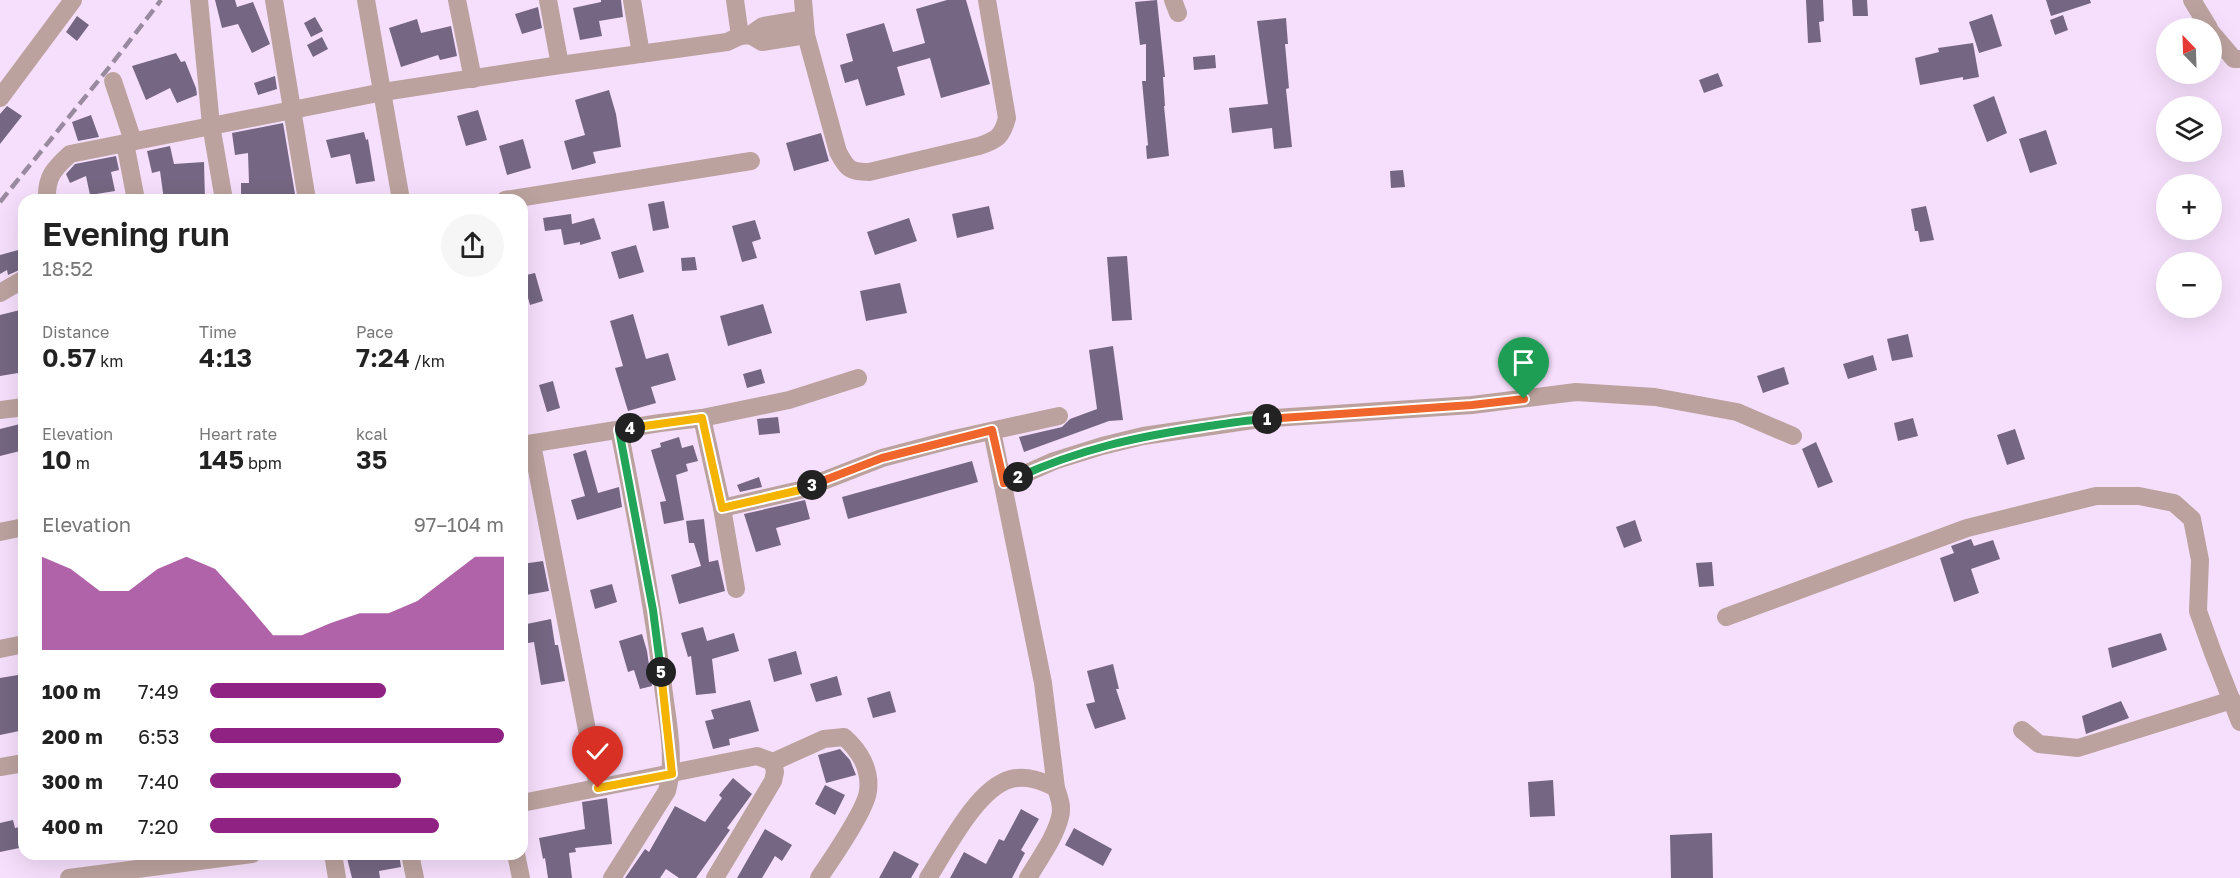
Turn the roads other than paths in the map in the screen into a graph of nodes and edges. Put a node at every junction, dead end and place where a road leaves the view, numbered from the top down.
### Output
1 (73, 0) edge
2 (199, 0) edge
3 (274, 0) edge
4 (366, 0) edge
5 (457, 0) edge
6 (548, 0) edge
7 (632, 0) edge
8 (735, 0) edge
9 (803, 0) edge
10 (987, 0) edge
11 (2192, 0) edge
12 (2203, 18) edge
13 (805, 27) junction
14 (745, 35) junction
15 (2222, 44) edge
16 (641, 54) junction
17 (2240, 59) edge
18 (560, 65) junction
19 (473, 79) junction
20 (113, 81) dead end
21 (382, 92) junction
22 (0, 98) edge
23 (291, 110) junction
24 (211, 125) junction
25 (129, 142) junction
26 (751, 161) dead end
27 (47, 194) edge
28 (135, 194) edge
29 (223, 194) edge
30 (306, 194) edge
31 (400, 194) edge
32 (528, 196) edge
33 (18, 282) edge
34 (0, 293) edge
35 (858, 378) dead end
36 (18, 408) edge
37 (0, 410) edge
38 (1059, 416) dead end
39 (702, 418) junction
40 (619, 430) junction
41 (992, 430) junction
42 (1793, 436) dead end
43 (528, 445) edge
44 (528, 450) edge
45 (1004, 483) junction
46 (722, 508) junction
47 (18, 528) edge
48 (0, 532) edge
49 (736, 589) dead end
50 (1725, 617) dead end
51 (18, 645) edge
52 (0, 649) edge
53 (2232, 700) junction
54 (2240, 722) edge
55 (2022, 730) dead end
56 (774, 762) junction
57 (18, 764) edge
58 (0, 767) edge
59 (672, 774) junction
60 (598, 788) junction
61 (1056, 788) junction
62 (528, 802) edge
63 (204, 860) edge
64 (334, 860) edge
65 (411, 860) edge
66 (517, 860) edge
67 (169, 865) edge
68 (69, 878) edge
69 (337, 878) edge
70 (415, 878) edge
71 (521, 878) edge
72 (612, 878) edge
73 (715, 878) edge
74 (819, 878) edge
75 (928, 878) edge
76 (1028, 878) edge

1 - 22 street
2 - 24 street
3 - 23 street
4 - 21 street
5 - 19 street
6 - 18 street
7 - 16 street
8 - 14 street
9 - 13 street
10 - 13 street
11 - 12 street
13 - 14 street
14 - 16 street
15 - 17 street
16 - 18 street
18 - 19 street
19 - 21 street
20 - 25 street
21 - 23 street
21 - 31 street
23 - 24 street
23 - 30 street
24 - 25 street
24 - 29 street
25 - 27 street
25 - 28 street
26 - 32 street
33 - 34 street
35 - 39 street
36 - 37 street
38 - 41 street
39 - 40 street
39 - 46 street
40 - 43 street
40 - 59 street
41 - 45 street
41 - 46 street
42 - 45 street
44 - 60 street
45 - 61 street
46 - 49 street
47 - 48 street
50 - 53 street
51 - 52 street
53 - 54 street
53 - 55 street
56 - 59 street
56 - 73 street
56 - 74 street
57 - 58 street
59 - 60 street
59 - 72 street
60 - 62 street
61 - 75 street
61 - 76 street
63 - 67 street
64 - 69 street
65 - 70 street
66 - 71 street
67 - 68 street

